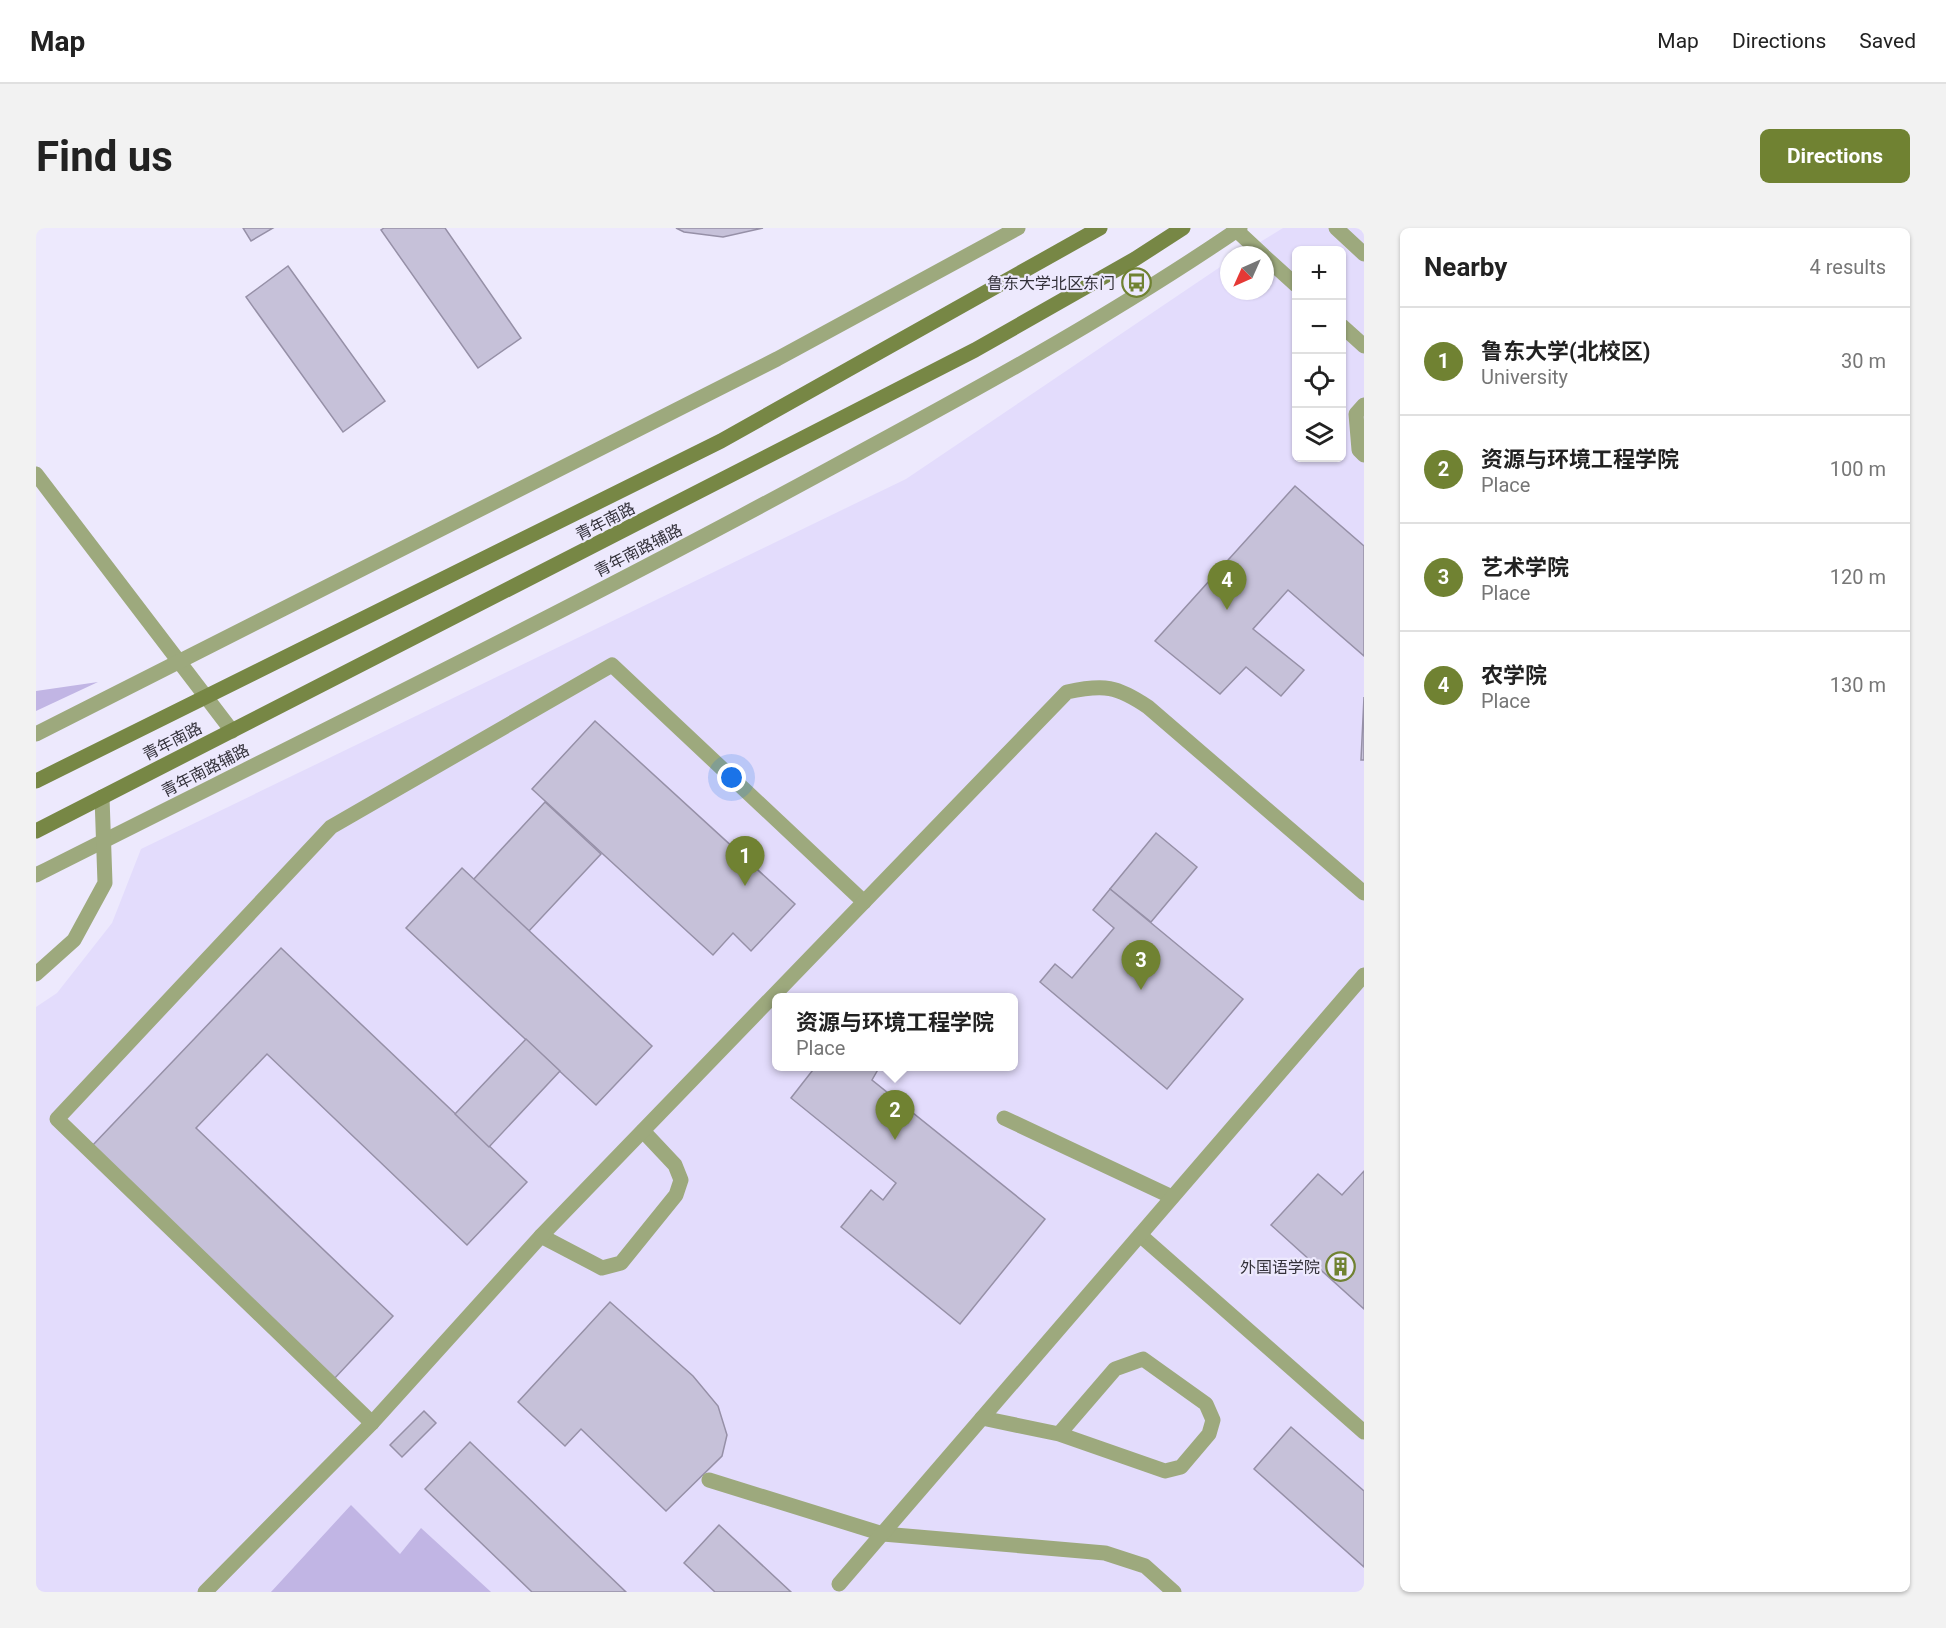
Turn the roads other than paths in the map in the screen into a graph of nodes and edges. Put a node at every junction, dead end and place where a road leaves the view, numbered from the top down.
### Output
1 (1018, 228) edge
2 (1100, 228) edge
3 (1183, 228) edge
4 (1336, 228) edge
5 (1237, 229) edge
6 (1254, 246) edge
7 (1364, 254) edge
8 (1274, 265) edge
9 (1292, 281) edge
10 (1346, 330) edge
11 (1364, 346) edge
12 (1364, 405) edge
13 (1364, 455) edge
14 (36, 474) edge
15 (179, 660) junction
16 (207, 696) junction
17 (232, 731) junction
18 (36, 734) edge
19 (36, 781) edge
20 (102, 797) junction
21 (36, 831) edge
22 (36, 875) edge
23 (1364, 893) edge
24 (864, 902) junction
25 (36, 974) edge
26 (1364, 975) edge
27 (776, 993) edge
28 (772, 997) edge
29 (1004, 1118) dead end
30 (643, 1131) junction
31 (1172, 1197) junction
32 (1140, 1235) junction
33 (541, 1236) junction
34 (982, 1418) junction
35 (372, 1423) junction
36 (1364, 1432) edge
37 (1059, 1434) junction
38 (709, 1480) dead end
39 (883, 1534) junction
40 (839, 1584) dead end
41 (205, 1592) edge
42 (1174, 1592) edge

1 - 15 street
2 - 16 main road, 青年南路
3 - 17 main road, 青年南路
4 - 7 street
5 - 6 street
5 - 22 street, 青年南路辅路
8 - 9 street
10 - 11 street
12 - 13 street
14 - 15 street
15 - 16 street
15 - 18 street
16 - 17 street
16 - 19 main road, 青年南路
17 - 20 main road, 青年南路
20 - 21 main road, 青年南路
20 - 25 street
23 - 24 street
24 - 27 street
24 - 35 street
26 - 31 street
28 - 30 street
29 - 31 street
30 - 33 street
30 - 33 street
31 - 32 street
32 - 34 street
32 - 36 street
33 - 35 street
34 - 37 street
34 - 39 street
35 - 41 street
37 - 37 street
38 - 39 street
39 - 40 street
39 - 42 street

